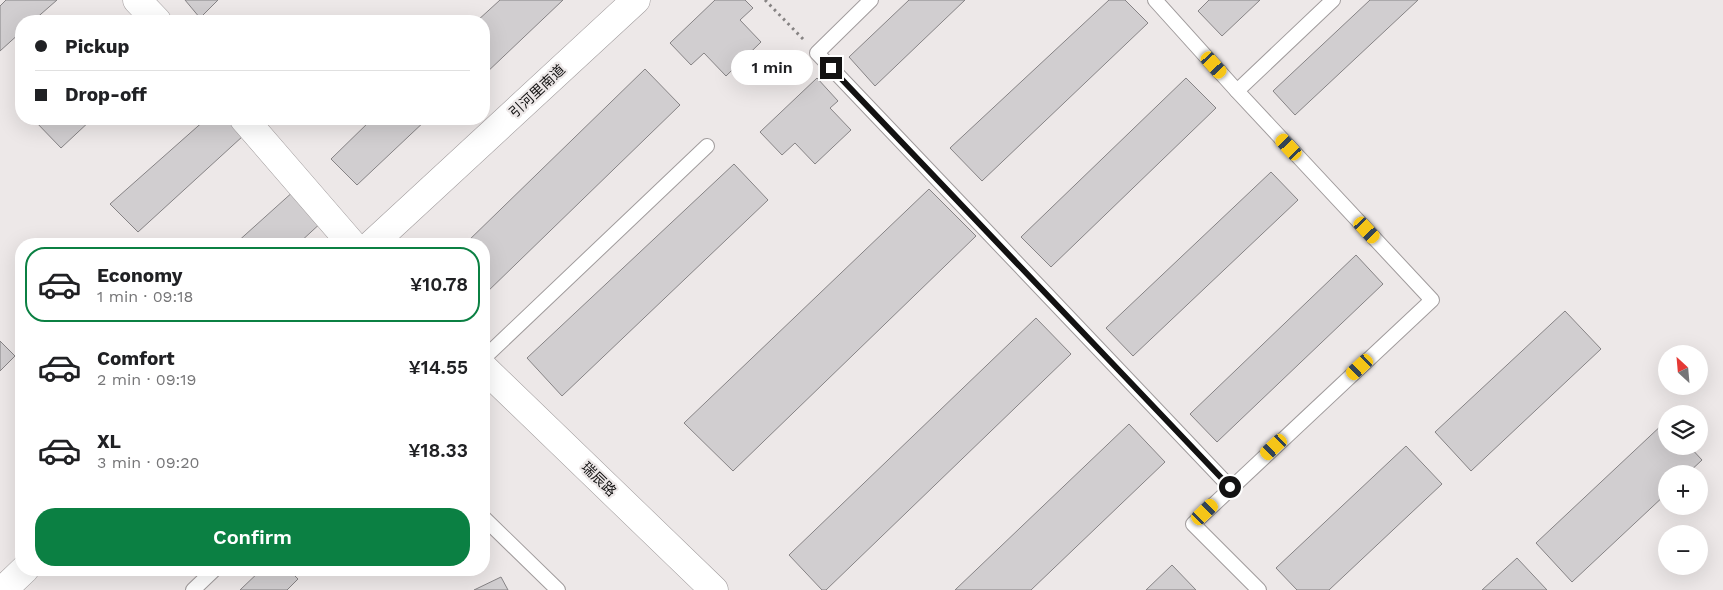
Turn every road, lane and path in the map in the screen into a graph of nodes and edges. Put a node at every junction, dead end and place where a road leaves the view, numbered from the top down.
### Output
1 (138, 0) edge
2 (636, 0) edge
3 (765, 0) edge
4 (872, 0) edge
5 (1155, 0) edge
6 (1333, 0) edge
7 (152, 15) edge
8 (817, 53) junction
9 (1237, 91) junction
10 (249, 125) edge
11 (708, 146) dead end
12 (347, 238) edge
13 (378, 238) edge
14 (490, 352) edge
15 (490, 374) edge
16 (490, 389) edge
17 (1230, 487) junction
18 (490, 524) edge
19 (18, 576) edge
20 (207, 576) edge
21 (3, 590) edge
22 (192, 590) edge
23 (558, 590) edge
24 (695, 590) edge
25 (714, 590) edge
26 (1259, 590) edge

1 - 7 street
2 - 13 street, 引河里南道
3 - 8 path
4 - 8 lane
5 - 9 lane
6 - 9 lane
8 - 17 lane
9 - 17 lane
10 - 12 street
11 - 14 lane
15 - 25 street, 瑞辰路
16 - 24 street, 瑞辰路
17 - 26 lane
18 - 23 lane
19 - 21 street
20 - 22 lane

